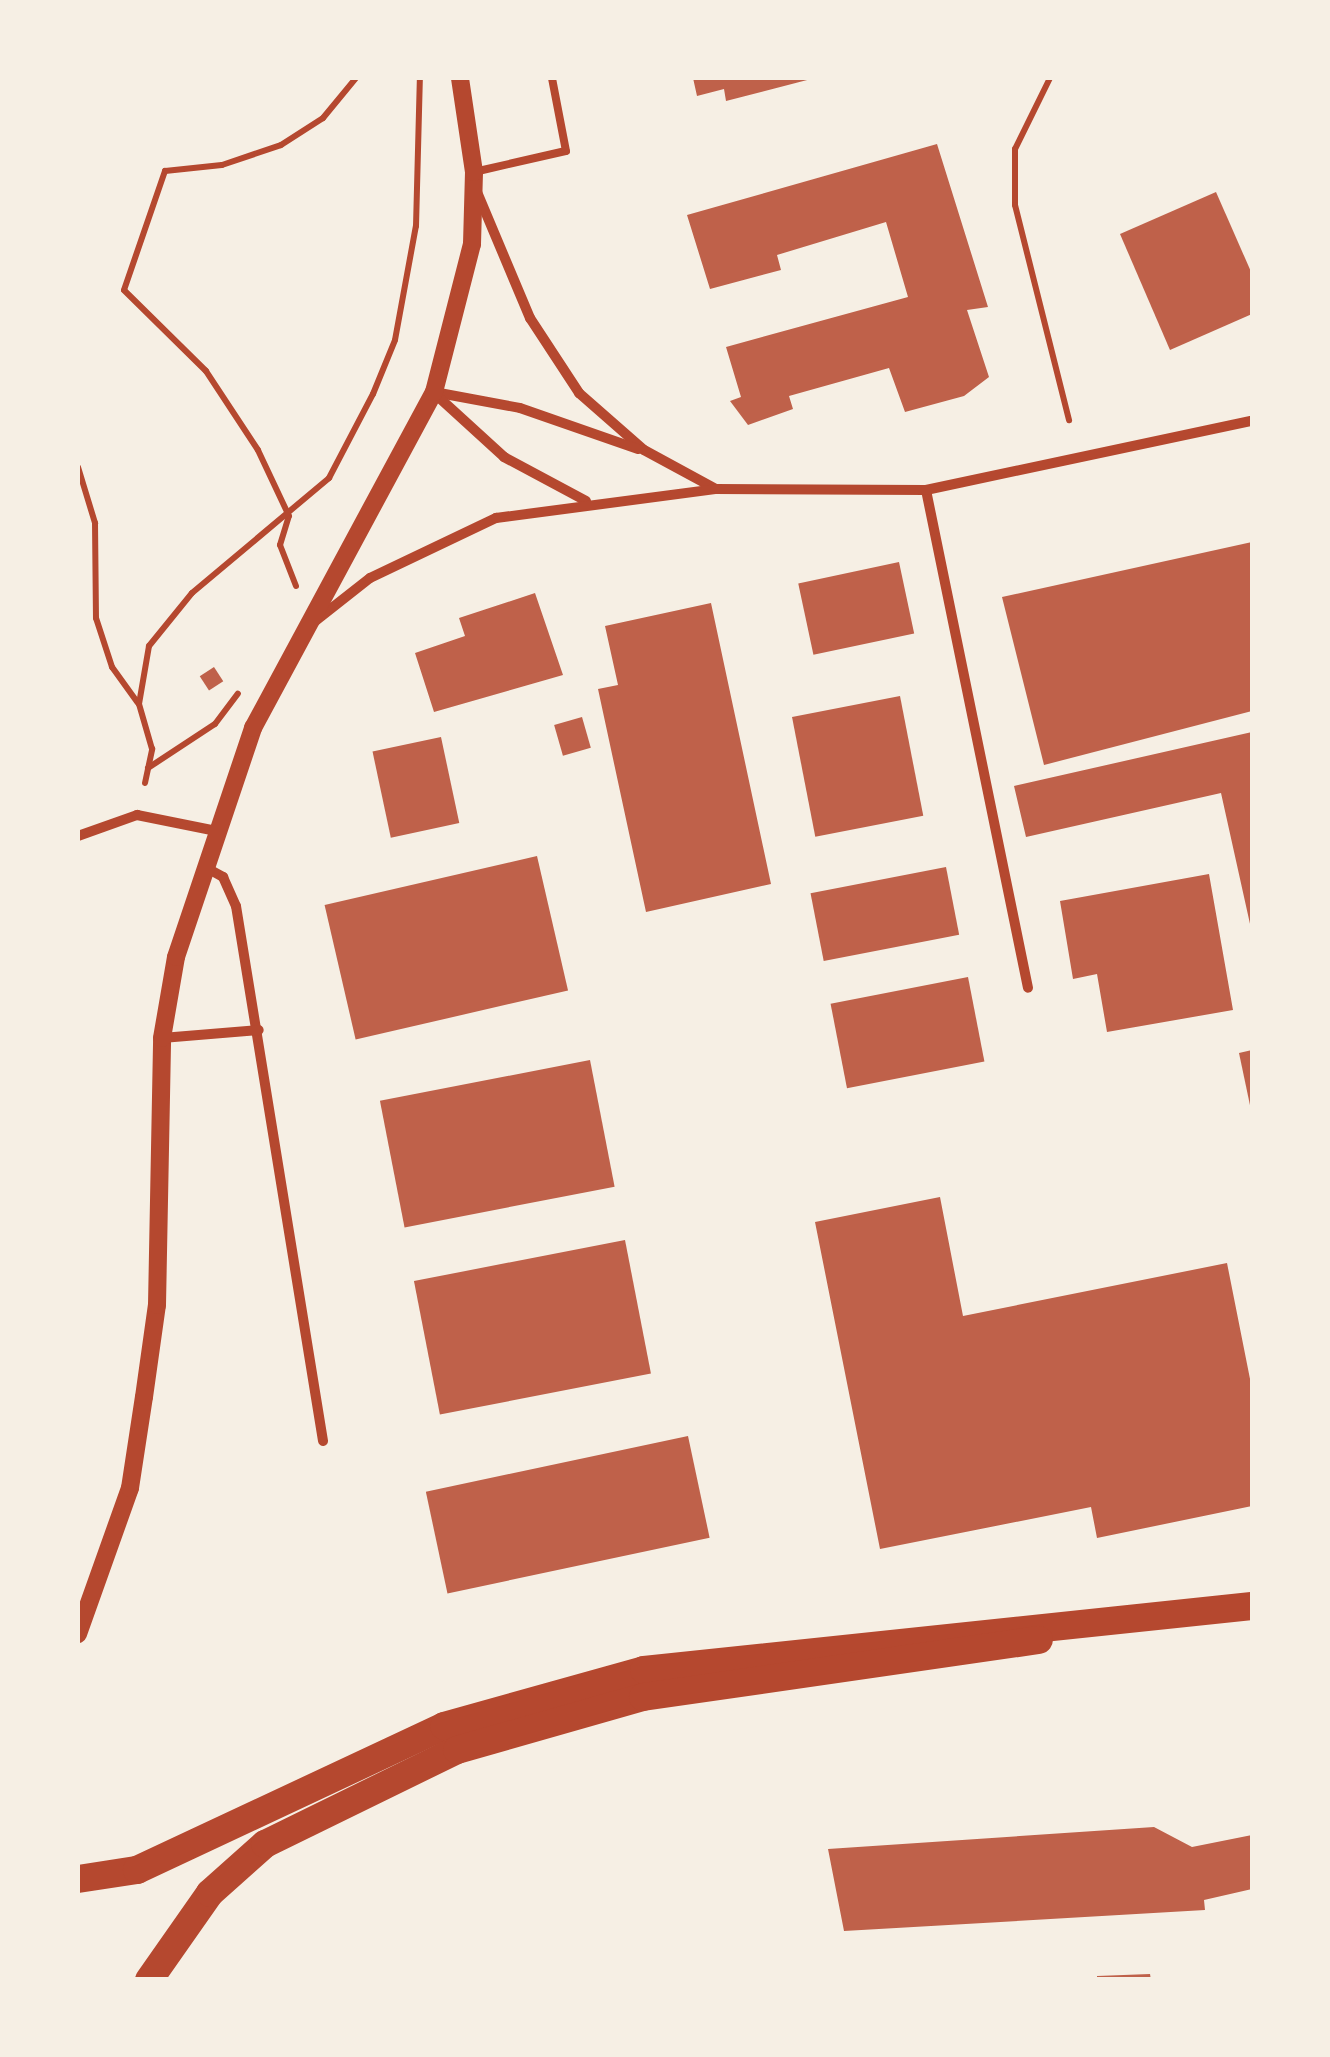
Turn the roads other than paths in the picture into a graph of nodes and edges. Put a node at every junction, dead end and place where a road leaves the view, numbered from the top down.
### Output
1 (460, 78) edge
2 (552, 78) edge
3 (474, 178) junction
4 (434, 392) junction
5 (1252, 421) edge
6 (644, 450) junction
7 (715, 488) junction
8 (926, 490) junction
9 (588, 502) junction
10 (306, 628) junction
11 (216, 831) junction
12 (78, 836) edge
13 (204, 866) junction
14 (1028, 988) dead end
15 (259, 1030) junction
16 (162, 1038) junction
17 (323, 1441) dead end
18 (1252, 1606) edge
19 (1104, 1625) junction
20 (78, 1634) edge
21 (78, 1878) edge
22 (150, 1980) edge

1 - 3 street
2 - 3 lane
3 - 4 street
3 - 6 street
4 - 6 street
4 - 9 street
4 - 10 street
5 - 8 street
6 - 7 street
7 - 8 street
7 - 9 street
8 - 14 street
9 - 10 street
10 - 11 street
11 - 12 street
11 - 13 street
13 - 15 street
13 - 16 street
15 - 16 street
15 - 17 street
16 - 20 street
18 - 19 highway
19 - 21 highway
19 - 22 highway

